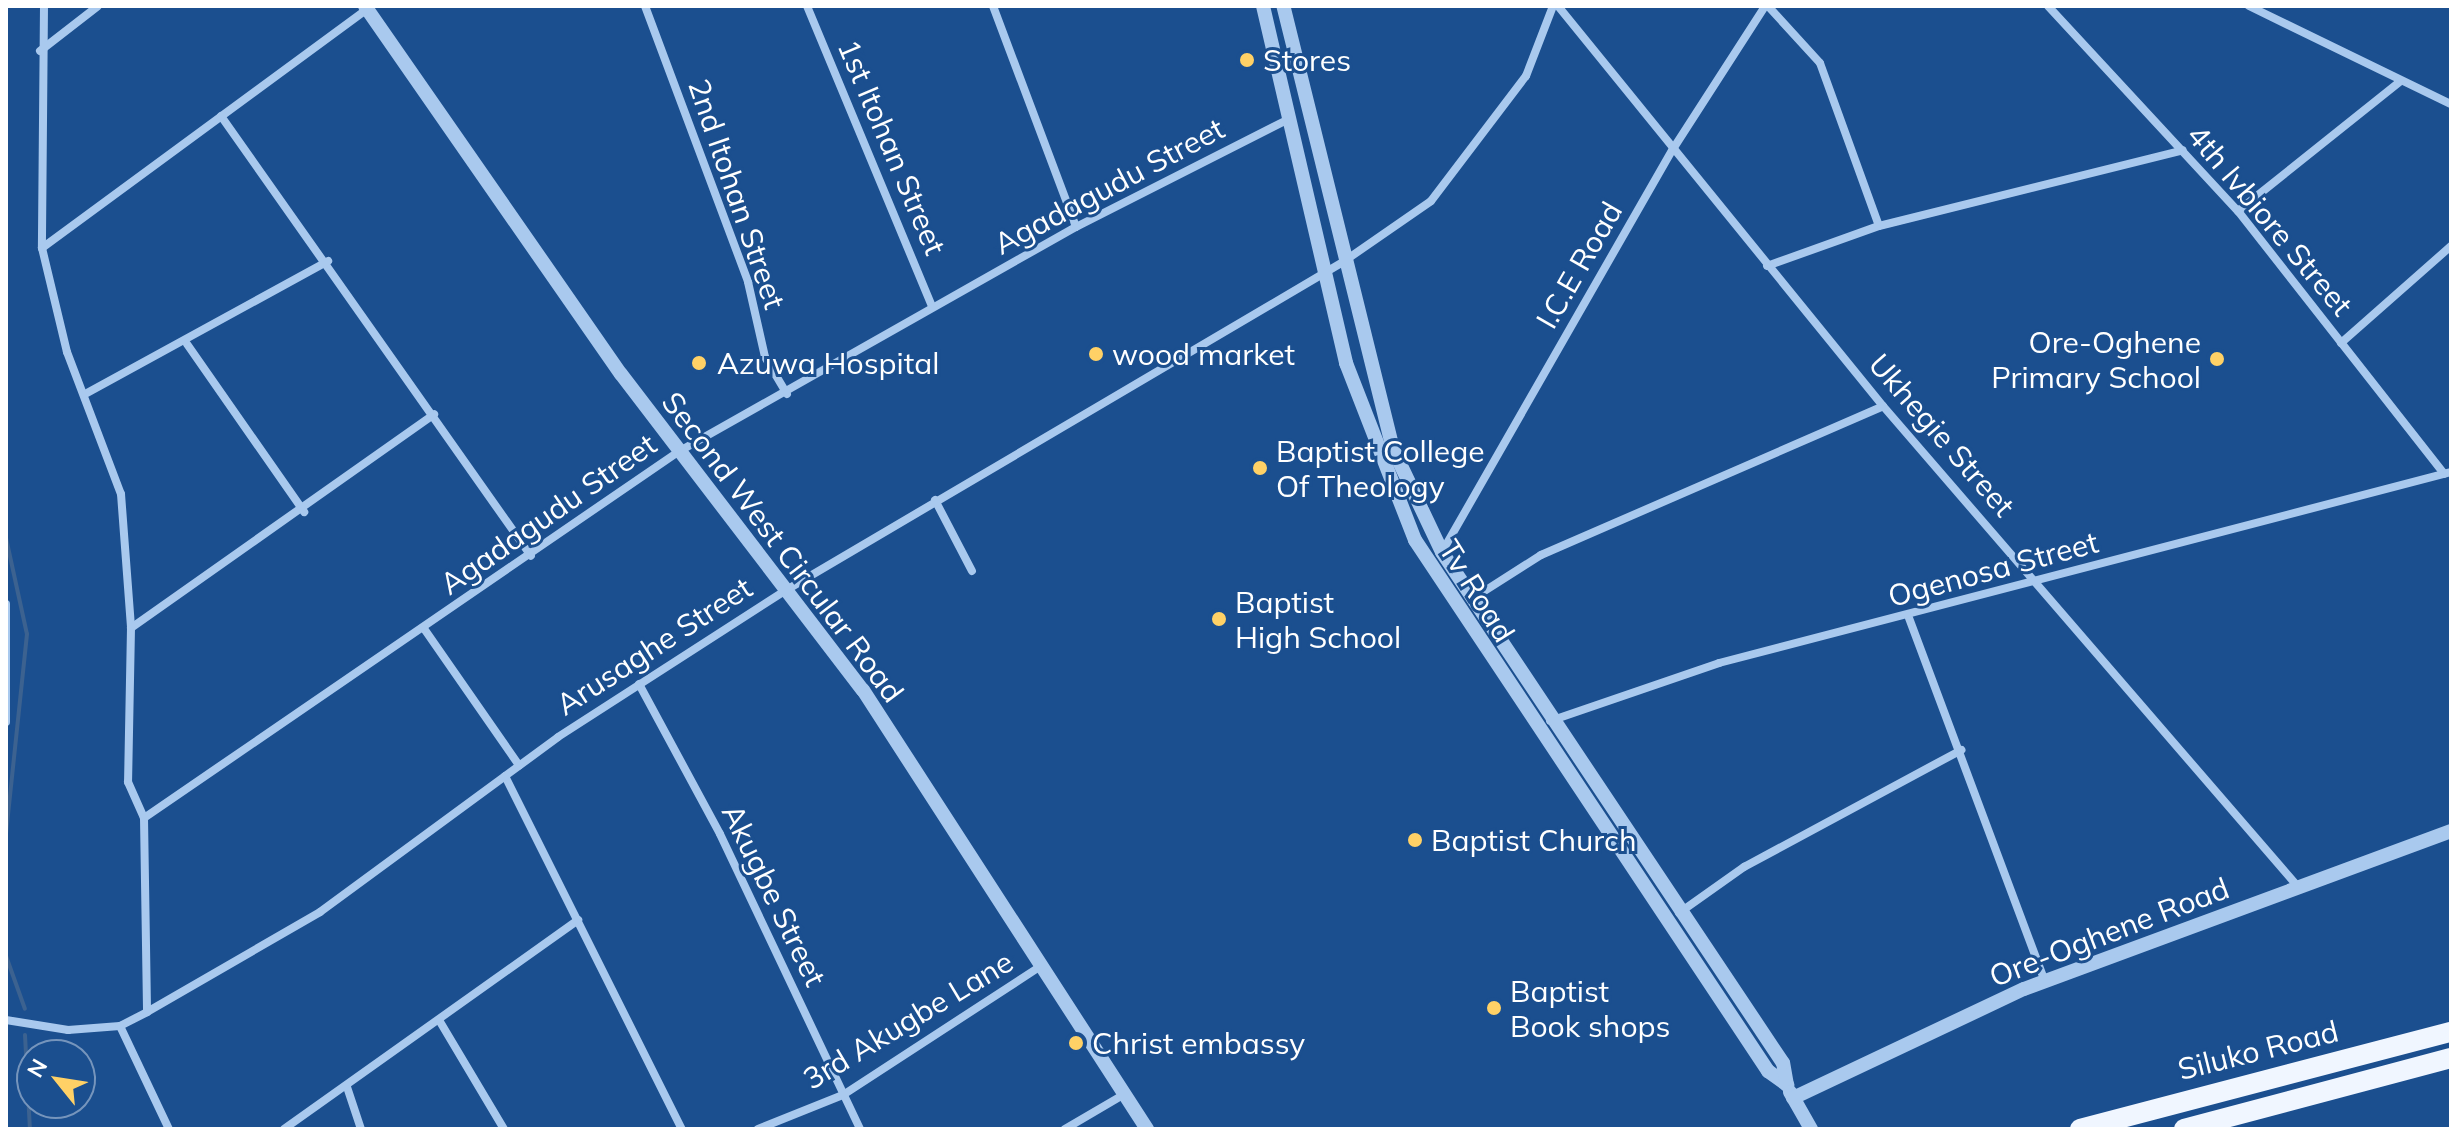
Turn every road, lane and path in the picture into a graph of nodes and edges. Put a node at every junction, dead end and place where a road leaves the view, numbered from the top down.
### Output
1 (44, 6) edge
2 (81, 6) edge
3 (98, 6) edge
4 (645, 6) edge
5 (807, 6) edge
6 (993, 6) edge
7 (1263, 6) edge
8 (1283, 6) edge
9 (1555, 6) edge
10 (1766, 6) edge
11 (2048, 6) edge
12 (2249, 6) edge
13 (368, 7) edge
14 (87, 14) junction
15 (40, 51) junction
16 (2401, 81) junction
17 (2451, 104) edge
18 (221, 116) junction
19 (1292, 118) junction
20 (1673, 149) junction
21 (2183, 150) junction
22 (2238, 211) junction
23 (1879, 226) junction
24 (1076, 227) junction
25 (2451, 246) edge
26 (42, 248) junction
27 (328, 261) junction
28 (1343, 262) junction
29 (1767, 266) junction
30 (1328, 271) junction
31 (932, 307) junction
32 (2341, 343) junction
33 (187, 344) junction
34 (87, 393) junction
35 (787, 394) junction
36 (1883, 406) junction
37 (434, 414) junction
38 (678, 452) junction
39 (2447, 473) edge
40 (935, 500) junction
41 (304, 512) junction
42 (1442, 552) junction
43 (531, 556) junction
44 (972, 571) dead end
45 (2039, 580) junction
46 (783, 592) junction
47 (1472, 599) junction
48 (6, 604) edge
49 (1909, 618) junction
50 (131, 628) junction
51 (425, 630) junction
52 (8, 639) edge
53 (639, 684) junction
54 (1550, 721) junction
55 (6, 722) edge
56 (1961, 750) junction
57 (519, 765) junction
58 (505, 776) junction
59 (144, 818) junction
60 (2451, 831) edge
61 (2299, 888) junction
62 (1679, 914) junction
63 (578, 920) junction
64 (1038, 968) junction
65 (2045, 981) junction
66 (147, 1012) junction
67 (6, 1020) edge
68 (439, 1020) junction
69 (120, 1026) junction
70 (2451, 1032) edge
71 (2451, 1058) edge
72 (347, 1087) junction
73 (2223, 1088) junction
74 (1790, 1091) junction
75 (843, 1095) junction
76 (1123, 1095) junction
77 (2231, 1116) junction
78 (169, 1129) edge
79 (284, 1129) edge
80 (361, 1129) edge
81 (504, 1129) edge
82 (682, 1129) edge
83 (758, 1129) edge
84 (860, 1129) edge
85 (1065, 1129) edge
86 (1147, 1129) edge
87 (1811, 1129) edge
88 (2080, 1129) edge
89 (2184, 1129) edge

1 - 15 street
2 - 14 street
3 - 14 street
4 - 35 street, 2nd Itohan Street
5 - 31 street, 1st Itohan Street
6 - 24 street
7 - 19 street, Tv Road
8 - 28 street, Tv Road
9 - 20 street, Ukhegie Street
9 - 28 street, Arusaghe Street
10 - 20 street, I.C.E Road
10 - 23 street
11 - 21 street, 4th Ivbiore Street
12 - 16 street
13 - 18 street
13 - 38 street, Second West Circular Road
14 - 15 street
15 - 26 street
16 - 17 street
16 - 22 street
18 - 26 street
18 - 27 street
19 - 24 street, Agadagudu Street
19 - 30 street, Tv Road
20 - 29 street, Ukhegie Street
20 - 42 street, I.C.E Road
21 - 22 street, 4th Ivbiore Street
21 - 23 street
22 - 32 street, 4th Ivbiore Street
23 - 29 street
24 - 31 street, Agadagudu Street
25 - 32 street
26 - 34 street
27 - 33 street
27 - 37 street
28 - 30 street, Arusaghe Street
28 - 42 street, Tv Road
29 - 36 street, Ukhegie Street
30 - 40 street, Arusaghe Street
30 - 74 street, Tv Road
31 - 35 street, Agadagudu Street
32 - 39 street, 4th Ivbiore Street
33 - 34 street
33 - 41 street
34 - 50 street
35 - 38 street, Agadagudu Street
36 - 45 street, Ukhegie Street
36 - 47 street
37 - 41 street
37 - 43 street
38 - 43 street, Agadagudu Street
38 - 46 street, Second West Circular Road
39 - 45 street, Ogenosa Street
40 - 44 street
40 - 46 street, Arusaghe Street
41 - 50 street
42 - 47 street, Tv Road
43 - 51 street, Agadagudu Street
45 - 49 street, Ogenosa Street
45 - 61 street, Ukhegie Street
46 - 53 street, Arusaghe Street
46 - 64 street, Second West Circular Road
47 - 54 street, Tv Road
48 - 52 street
49 - 54 street, Ogenosa Street
49 - 56 street
50 - 59 street
51 - 57 street
51 - 59 street, Agadagudu Street
52 - 55 street
53 - 57 street, Arusaghe Street
53 - 75 street, Akugbe Street
54 - 62 street, Tv Road
56 - 62 street
56 - 65 street
57 - 58 street, Arusaghe Street
58 - 63 street
58 - 66 street, Arusaghe Street
59 - 66 street
60 - 61 street, Ore-Oghene Road
61 - 65 street, Ore-Oghene Road
62 - 74 street, Tv Road
63 - 68 street
63 - 82 street
64 - 75 street, 3rd Akugbe Lane
64 - 76 street, Second West Circular Road
65 - 74 street, Ore-Oghene Road
66 - 69 street, Arusaghe Street
67 - 69 street
68 - 72 street
68 - 81 street
69 - 78 street
70 - 73 main road, Siluko Road
71 - 77 main road, Siluko Road
72 - 79 street
72 - 80 street
73 - 77 main road
73 - 88 main road, Siluko Road
74 - 87 street, Tv Road
75 - 83 street, 3rd Akugbe Lane
75 - 84 street, Akugbe Street
76 - 85 street
76 - 86 street, Second West Circular Road
77 - 89 main road, Siluko Road

